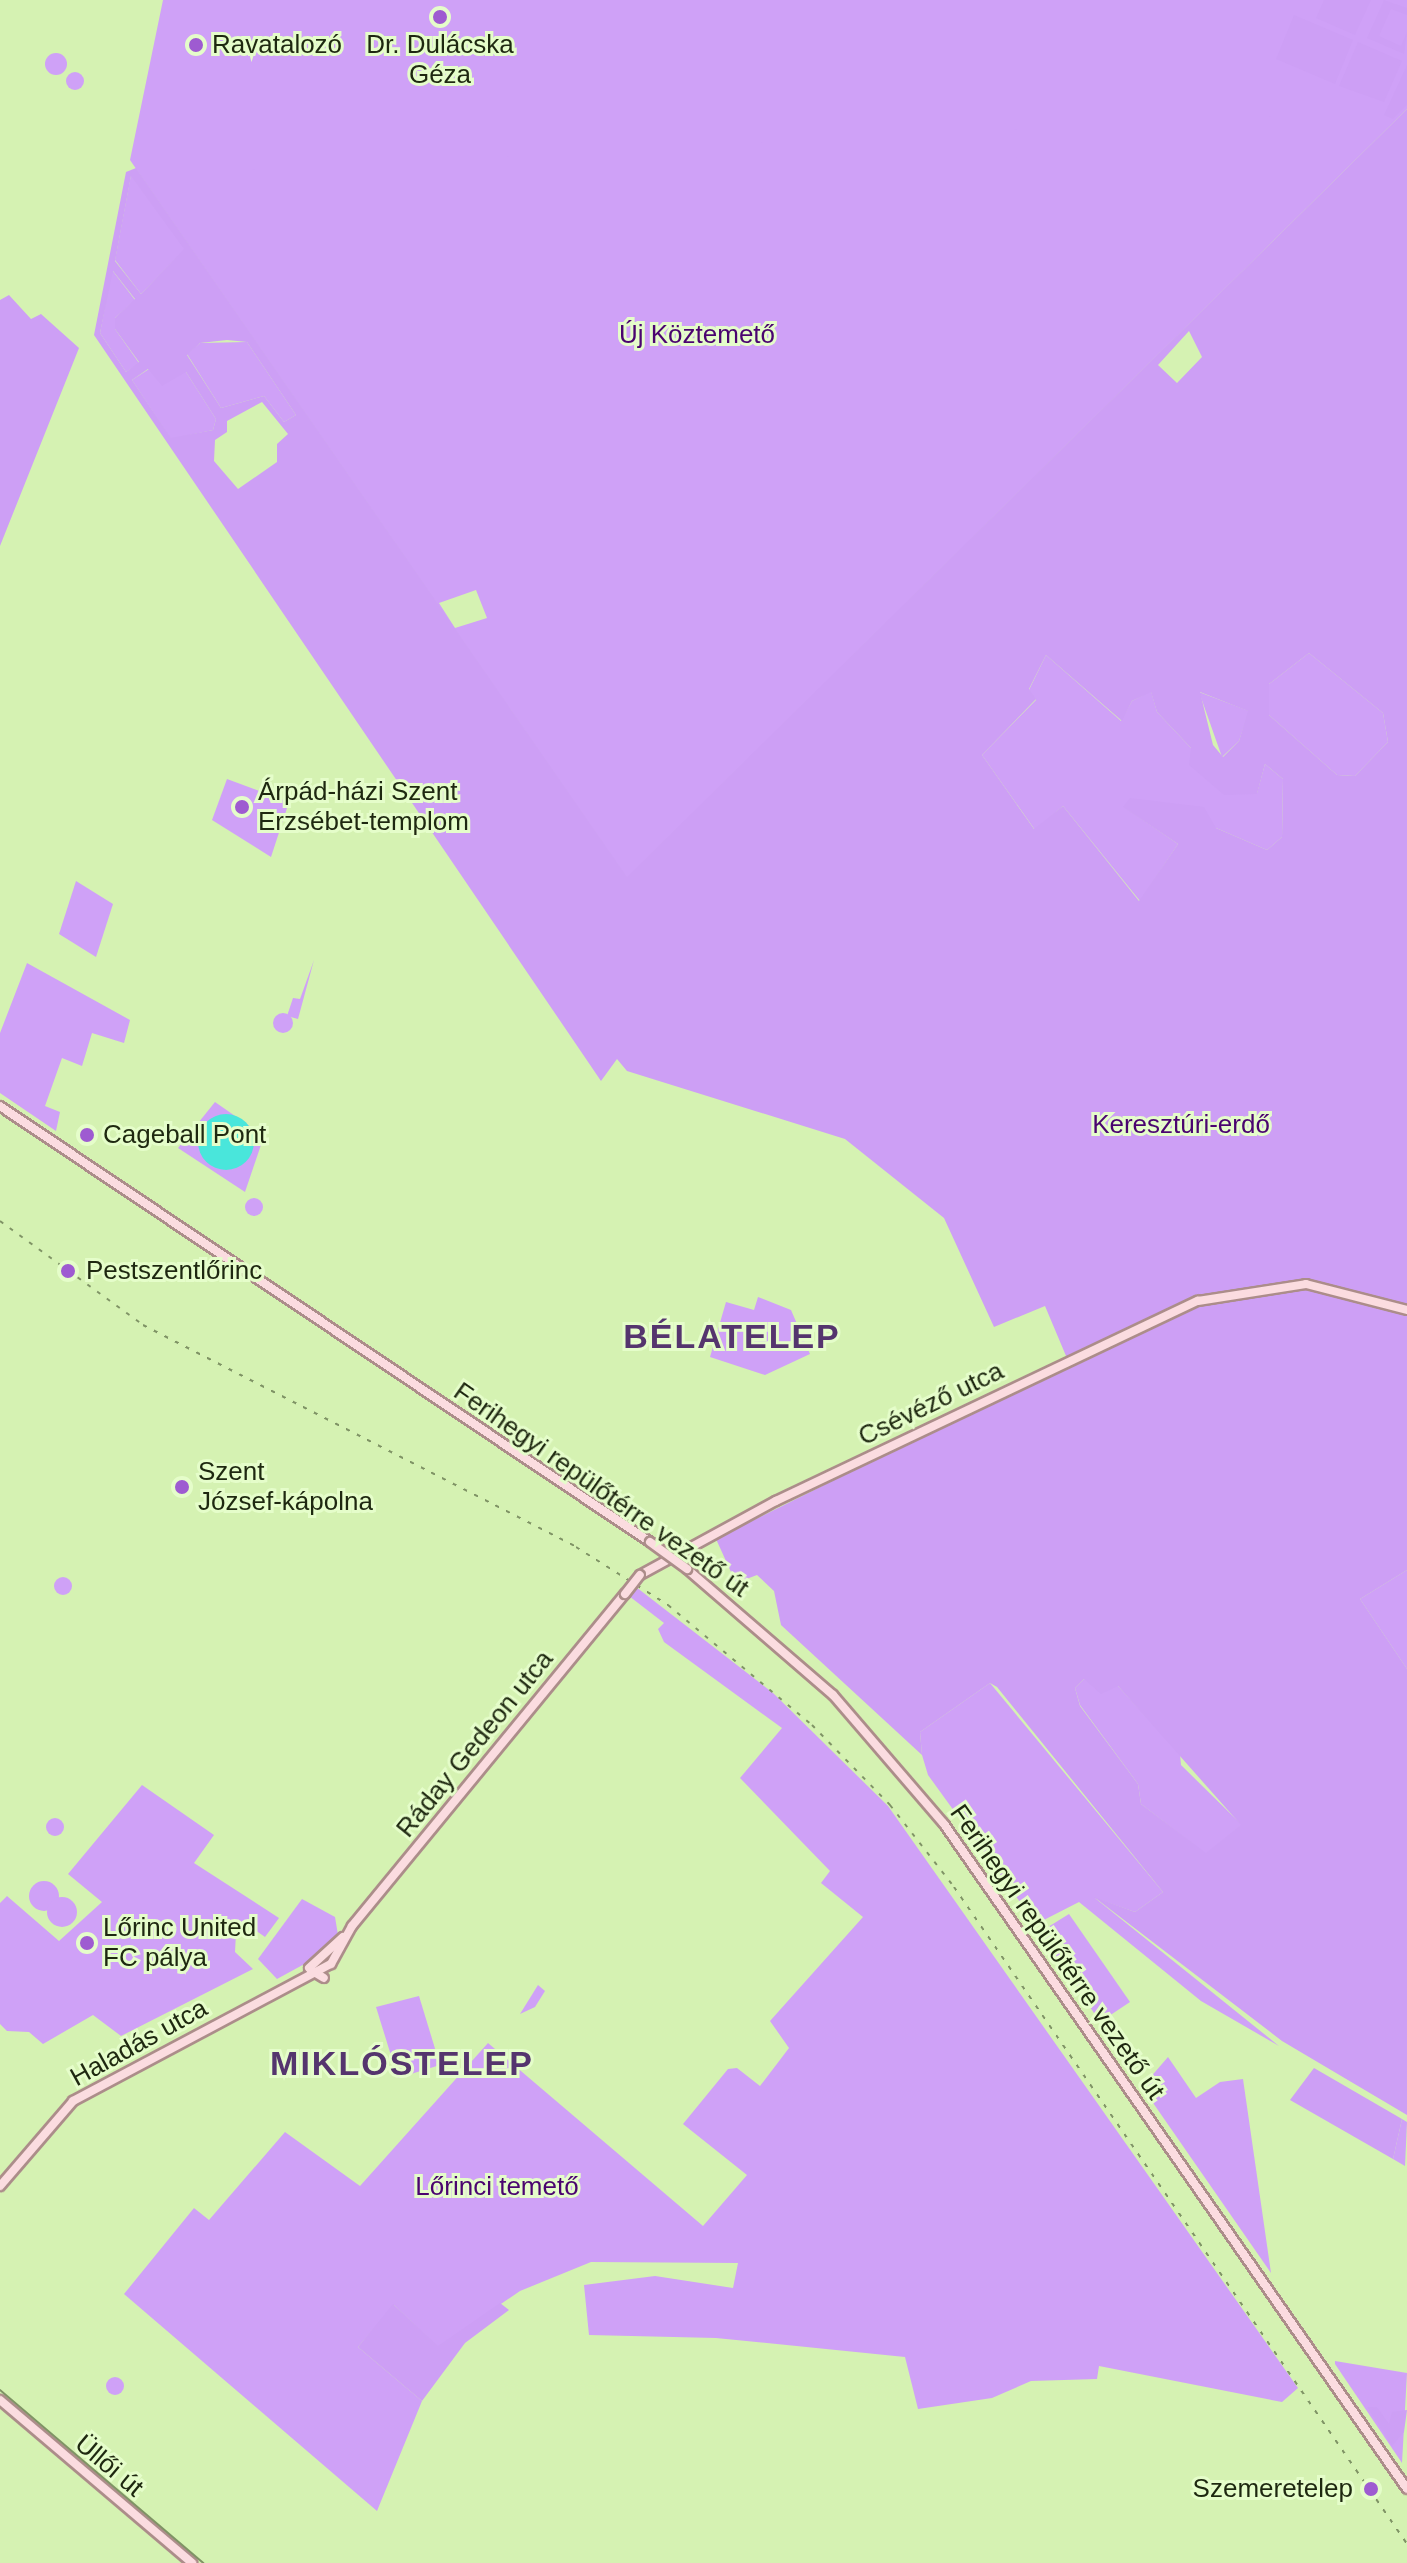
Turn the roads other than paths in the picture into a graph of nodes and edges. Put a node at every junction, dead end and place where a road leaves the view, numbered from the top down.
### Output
1 (0, 1106) edge
2 (1407, 1310) edge
3 (661, 1558) joint
4 (346, 1934) junction
5 (306, 1972) junction
6 (324, 1978) dead end
7 (0, 2186) edge
8 (0, 2400) edge
9 (1407, 2489) edge
10 (192, 2563) edge

1 - 9 main road, Ferihegyi repülőtérre vezető út, bridge
2 - 3 main road, Csévéző utca
3 - 4 main road, Ráday Gedeon utca, bridge
4 - 5 main road
4 - 5 main road, Ráday Gedeon utca
5 - 6 main road
5 - 7 main road, Haladás utca
8 - 10 main road, Üllői út

